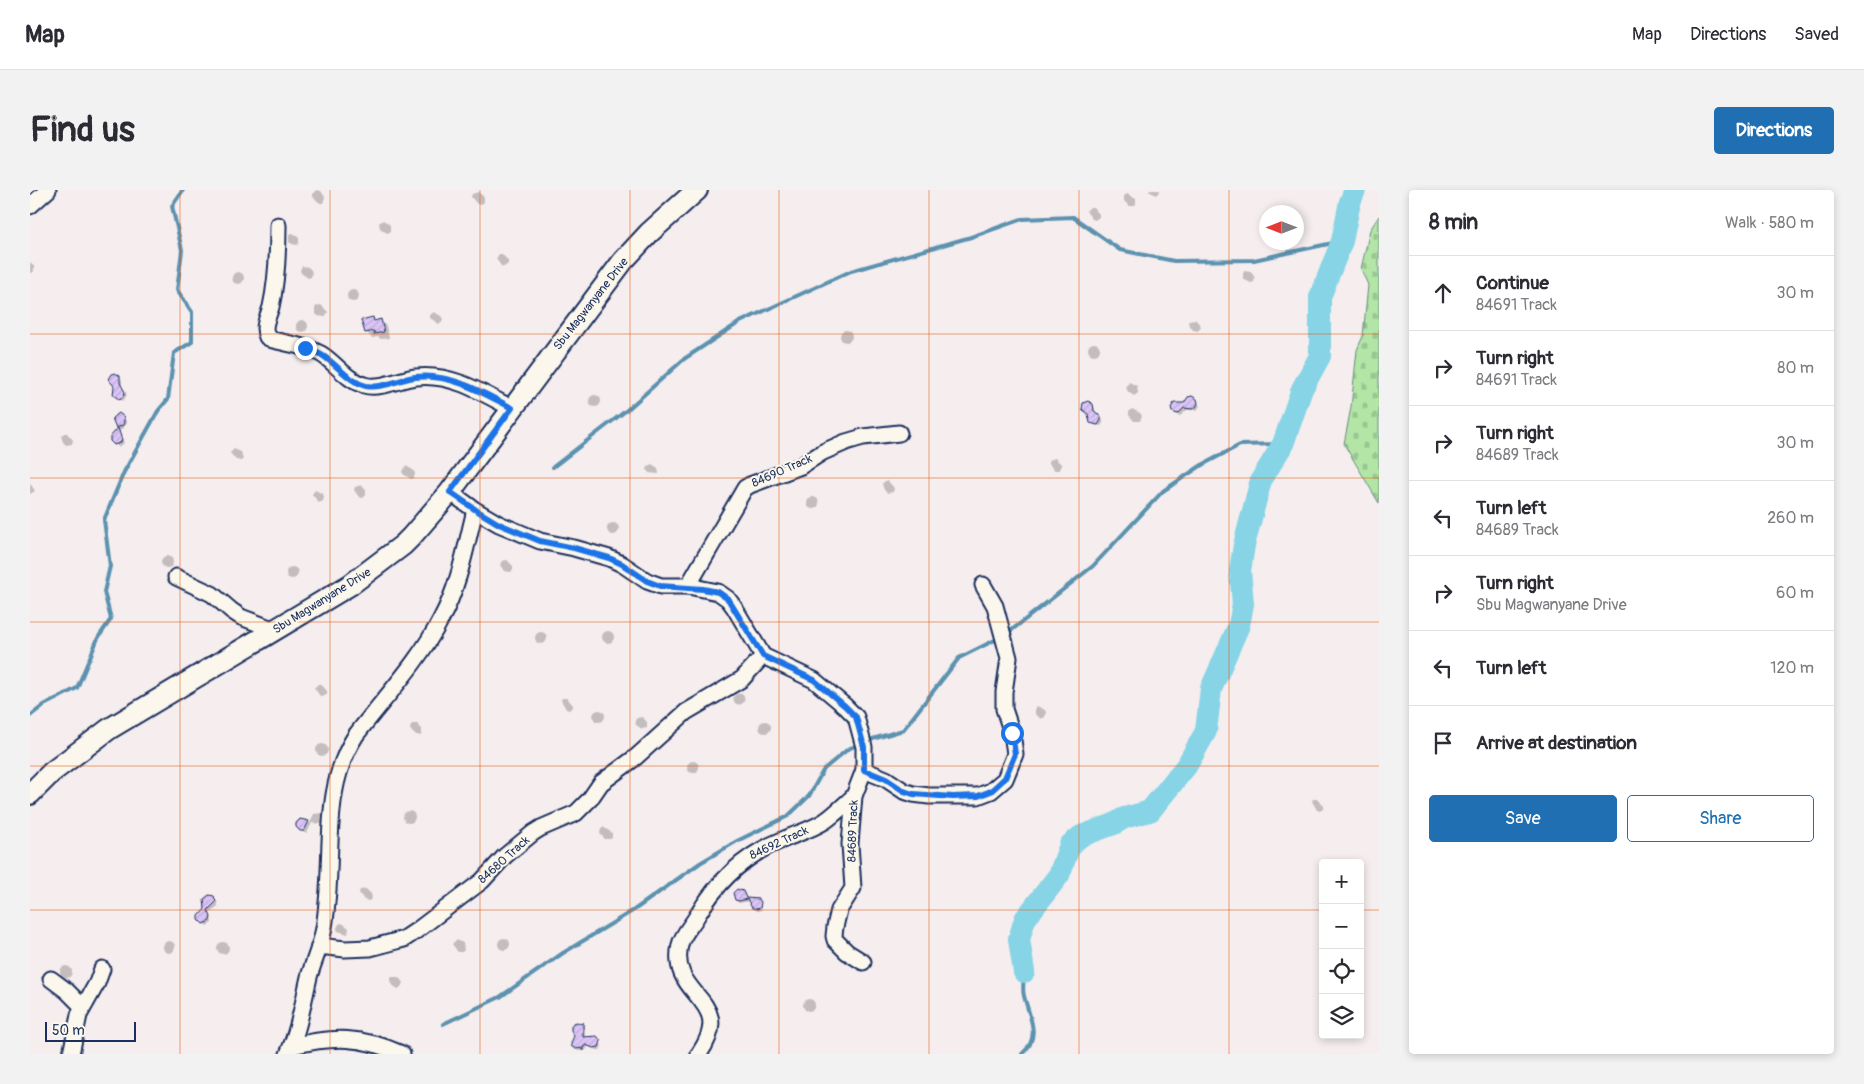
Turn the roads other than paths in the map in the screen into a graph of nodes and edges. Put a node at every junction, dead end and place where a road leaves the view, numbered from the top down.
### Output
1 (48, 190) edge
2 (697, 190) edge
3 (30, 206) edge
4 (278, 225) dead end
5 (512, 408) junction
6 (899, 433) dead end
7 (450, 492) junction
8 (476, 510) junction
9 (176, 577) dead end
10 (983, 585) dead end
11 (688, 586) junction
12 (275, 630) junction
13 (763, 656) junction
14 (864, 770) junction
15 (30, 794) edge
16 (854, 796) junction
17 (320, 946) junction
18 (864, 962) dead end
19 (102, 969) dead end
20 (51, 979) dead end
21 (83, 1007) junction
22 (290, 1050) edge
23 (71, 1054) edge
24 (402, 1054) edge
25 (698, 1054) edge

1 - 3 street
2 - 5 main road, Sbu Magwanyane Drive
4 - 5 street
5 - 7 main road, Sbu Magwanyane Drive
6 - 11 street, 84690 Track
7 - 8 street
7 - 12 main road, Sbu Magwanyane Drive
8 - 11 street
8 - 17 street
9 - 12 street
10 - 14 street
11 - 13 street
12 - 15 main road, Sbu Magwanyane Drive
13 - 14 street, 84689 Track
13 - 17 street, 84680 Track
14 - 16 street, 84689 Track
16 - 18 street, 84689 Track
16 - 25 street, 84692 Track
17 - 22 street
19 - 21 street
20 - 21 street
21 - 23 street
22 - 24 street

